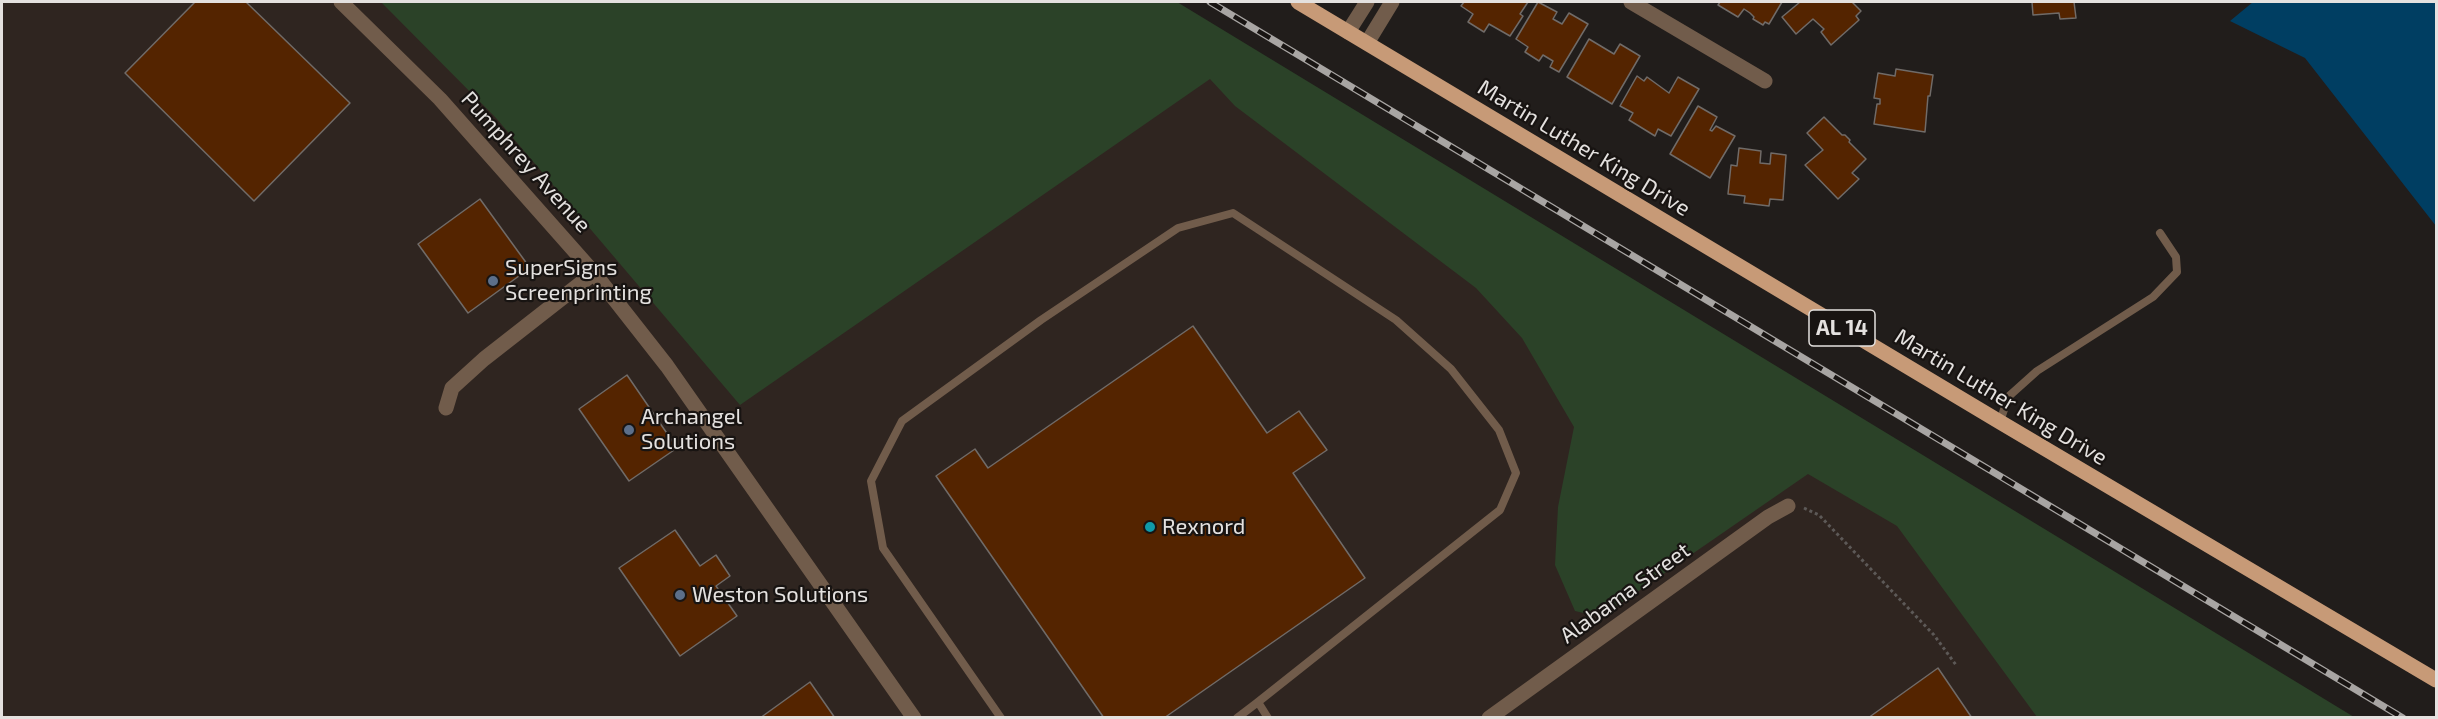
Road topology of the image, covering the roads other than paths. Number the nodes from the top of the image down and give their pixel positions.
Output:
1 (341, 2) edge
2 (1298, 2) edge
3 (1367, 2) edge
4 (1392, 2) edge
5 (1631, 2) edge
6 (1348, 32) junction
7 (1367, 44) junction
8 (1765, 81) dead end
9 (2160, 233) dead end
10 (594, 273) junction
11 (446, 408) dead end
12 (2000, 422) junction
13 (1788, 506) road end
14 (2436, 680) edge
15 (1258, 702) junction
16 (914, 717) edge
17 (1001, 717) edge
18 (1237, 717) edge
19 (1268, 717) edge
20 (1489, 717) edge

1 - 10 street, Pumphrey Avenue
2 - 6 main road, Martin Luther King Drive / AL 14
3 - 6 street
4 - 7 street
5 - 8 street
6 - 7 main road, Martin Luther King Drive / AL 14
7 - 12 main road, Martin Luther King Drive / AL 14
9 - 12 lane
10 - 11 street
10 - 16 street, Pumphrey Avenue
12 - 14 main road, Martin Luther King Drive / AL 14
13 - 20 street, Alabama Street
15 - 17 lane
15 - 18 lane
15 - 19 lane

